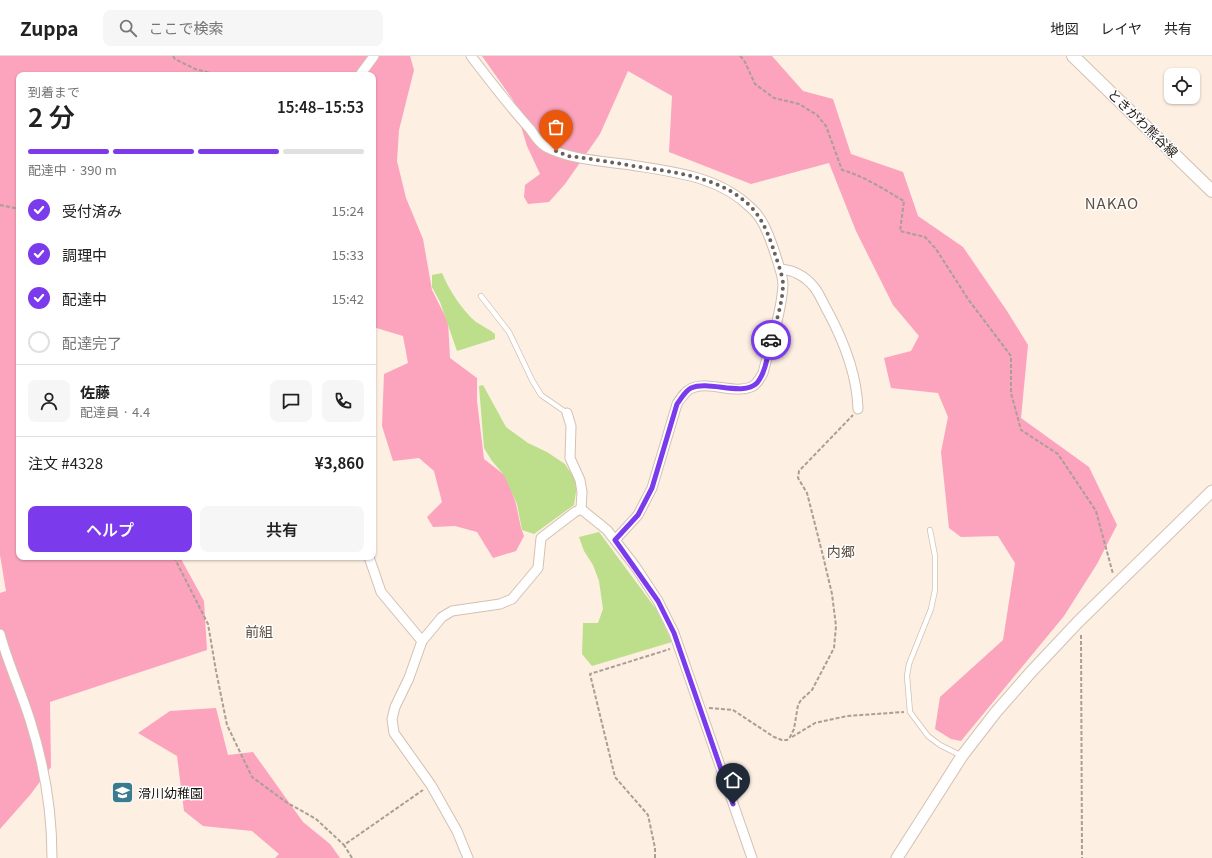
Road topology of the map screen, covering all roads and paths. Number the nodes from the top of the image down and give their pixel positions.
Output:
1 (174, 56) edge
2 (374, 56) edge
3 (471, 56) edge
4 (740, 56) edge
5 (1073, 56) edge
6 (207, 72) edge
7 (362, 72) edge
8 (1212, 191) edge
9 (0, 205) edge
10 (16, 208) edge
11 (780, 269) junction
12 (481, 296) dead end
13 (858, 409) joint
14 (567, 413) joint
15 (1212, 491) edge
16 (581, 509) junction
17 (930, 530) dead end
18 (615, 540) junction
19 (176, 560) edge
20 (369, 560) edge
21 (1116, 586) junction
22 (1078, 622) junction
23 (0, 634) edge
24 (422, 641) junction
25 (678, 646) junction
26 (700, 708) junction
27 (910, 712) junction
28 (790, 737) junction
29 (962, 756) junction
30 (431, 785) junction
31 (344, 845) junction
32 (52, 858) edge
33 (352, 858) edge
34 (468, 858) edge
35 (655, 858) edge
36 (752, 858) edge
37 (897, 858) edge
38 (1082, 858) edge

1 - 6 path
2 - 7 street
3 - 11 street
4 - 21 path
5 - 8 main road, ときがわ熊谷線
9 - 10 path
11 - 13 street
11 - 18 street
12 - 14 lane
13 - 28 path
14 - 16 street
15 - 21 street
16 - 18 street
16 - 24 street
17 - 27 lane
18 - 25 street
19 - 31 path
20 - 24 street
21 - 22 street
22 - 29 street
22 - 38 path
23 - 32 street
24 - 30 street
25 - 26 street
25 - 35 path
26 - 28 path
26 - 36 street
27 - 28 path
27 - 29 lane
29 - 37 street
30 - 31 path
30 - 34 street
31 - 33 path

